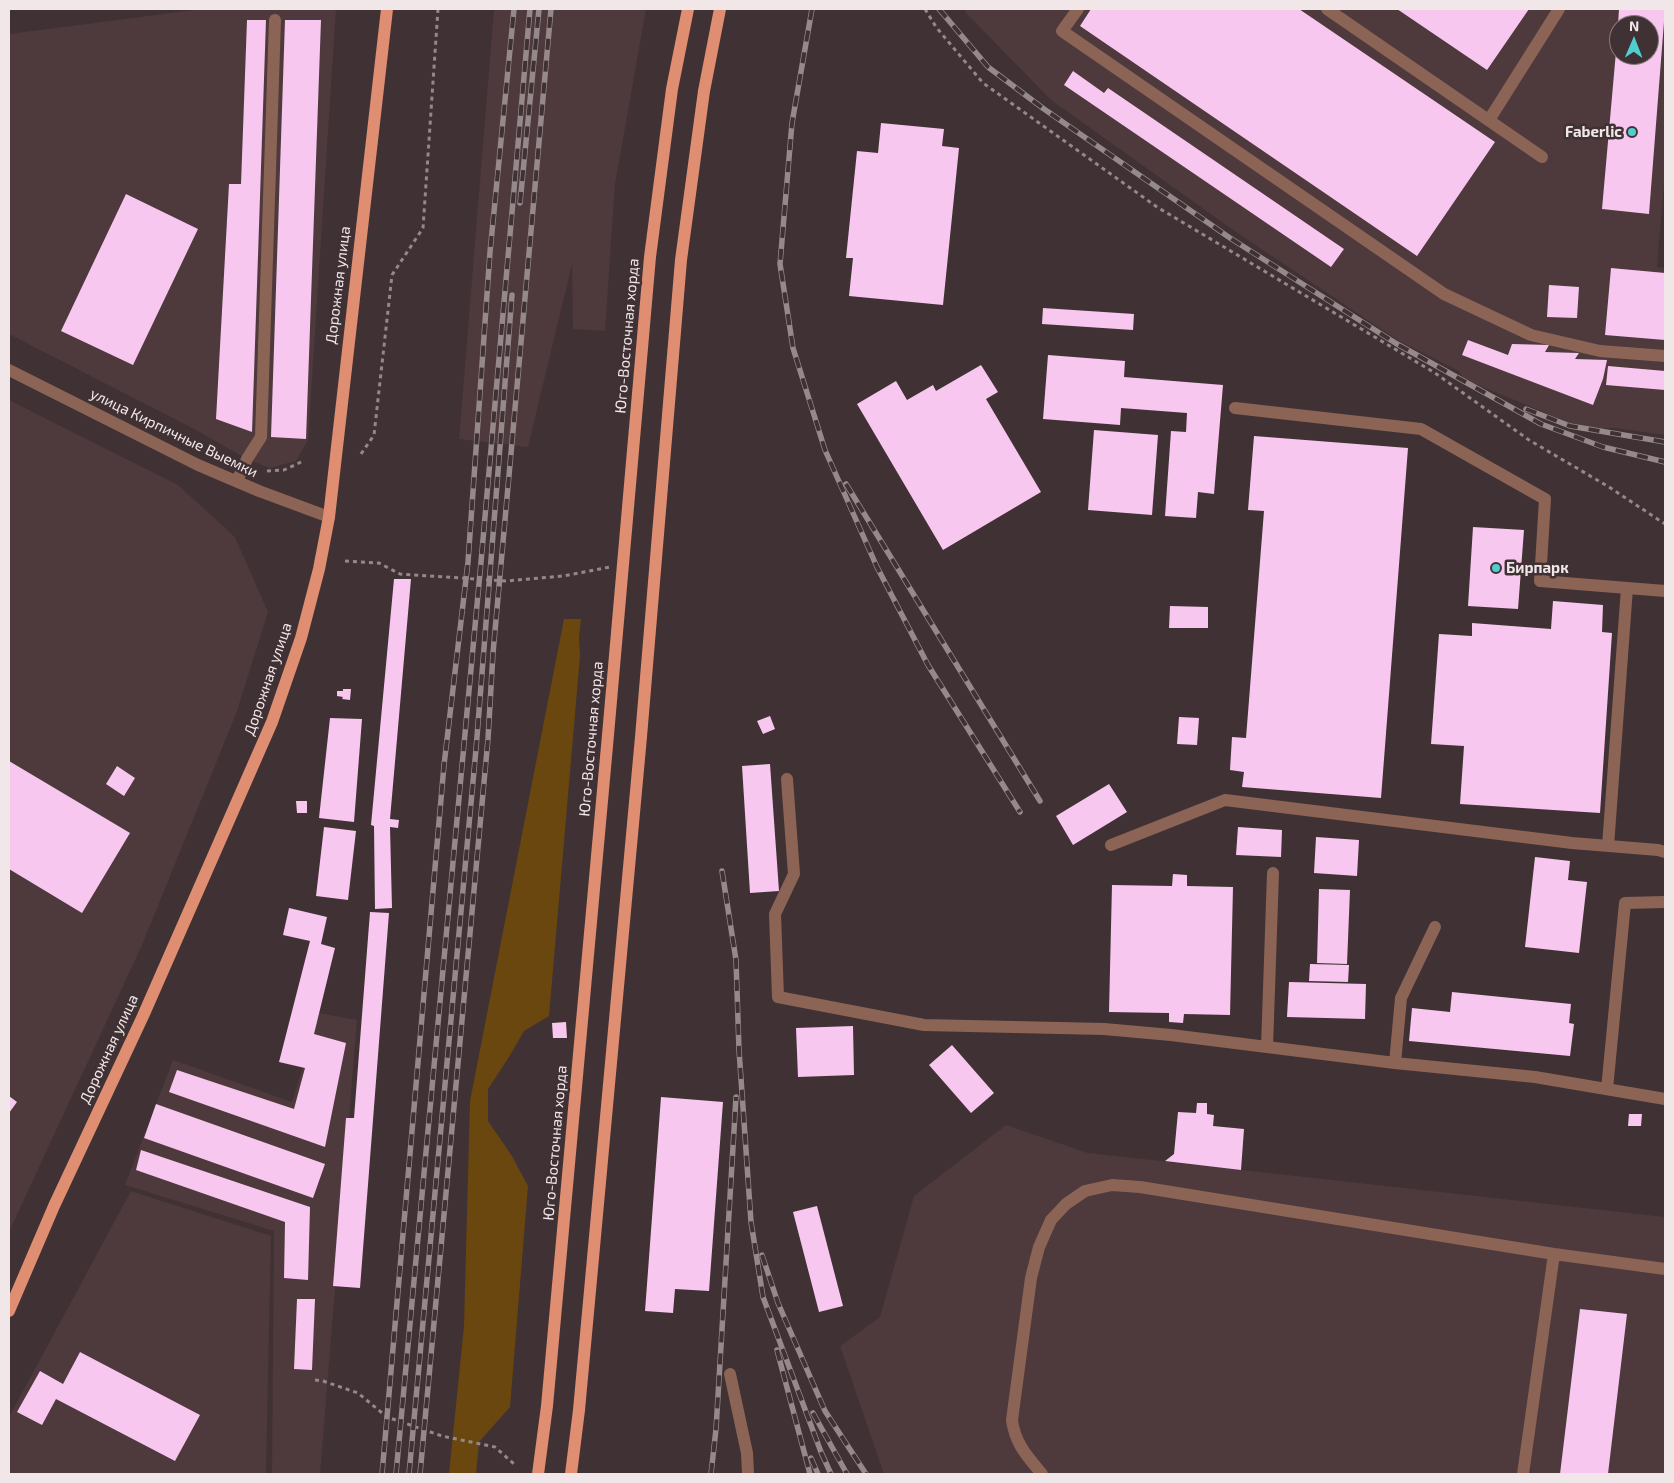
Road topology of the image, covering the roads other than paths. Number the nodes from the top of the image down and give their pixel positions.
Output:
1 (387, 9) edge
2 (688, 9) edge
3 (720, 9) edge
4 (1078, 9) edge
5 (1327, 9) edge
6 (1559, 9) edge
7 (275, 20) dead end
8 (1489, 120) junction
9 (1542, 156) dead end
10 (1665, 356) edge
11 (9, 370) edge
12 (1235, 408) dead end
13 (237, 481) junction
14 (329, 517) junction
15 (1626, 588) junction
16 (1665, 591) edge
17 (787, 779) dead end
18 (1111, 845) dead end
19 (1608, 846) junction
20 (1665, 852) edge
21 (1273, 873) dead end
22 (1665, 902) edge
23 (1435, 927) dead end
24 (1267, 1047) junction
25 (1395, 1062) junction
26 (1607, 1089) junction
27 (1665, 1099) edge
28 (1554, 1254) junction
29 (1665, 1269) edge
30 (9, 1311) edge
31 (730, 1374) dead end
32 (538, 1474) edge
33 (571, 1474) edge
34 (748, 1474) edge
35 (1042, 1474) edge
36 (1523, 1474) edge

1 - 14 main road, Дорожная улица
2 - 32 main road, Юго-Восточная хорда
3 - 33 main road
4 - 10 street
5 - 8 street
6 - 8 street
7 - 13 street
8 - 9 street
11 - 13 street, улица Кирпичные Выемки
12 - 15 street
13 - 14 street, улица Кирпичные Выемки
14 - 30 main road, Дорожная улица
15 - 16 street
15 - 19 street
17 - 24 street
18 - 19 street
19 - 20 street
21 - 24 street
22 - 26 street
23 - 25 street
24 - 25 street
25 - 26 street
26 - 27 street
28 - 29 street
28 - 35 street
28 - 36 street
31 - 34 street

